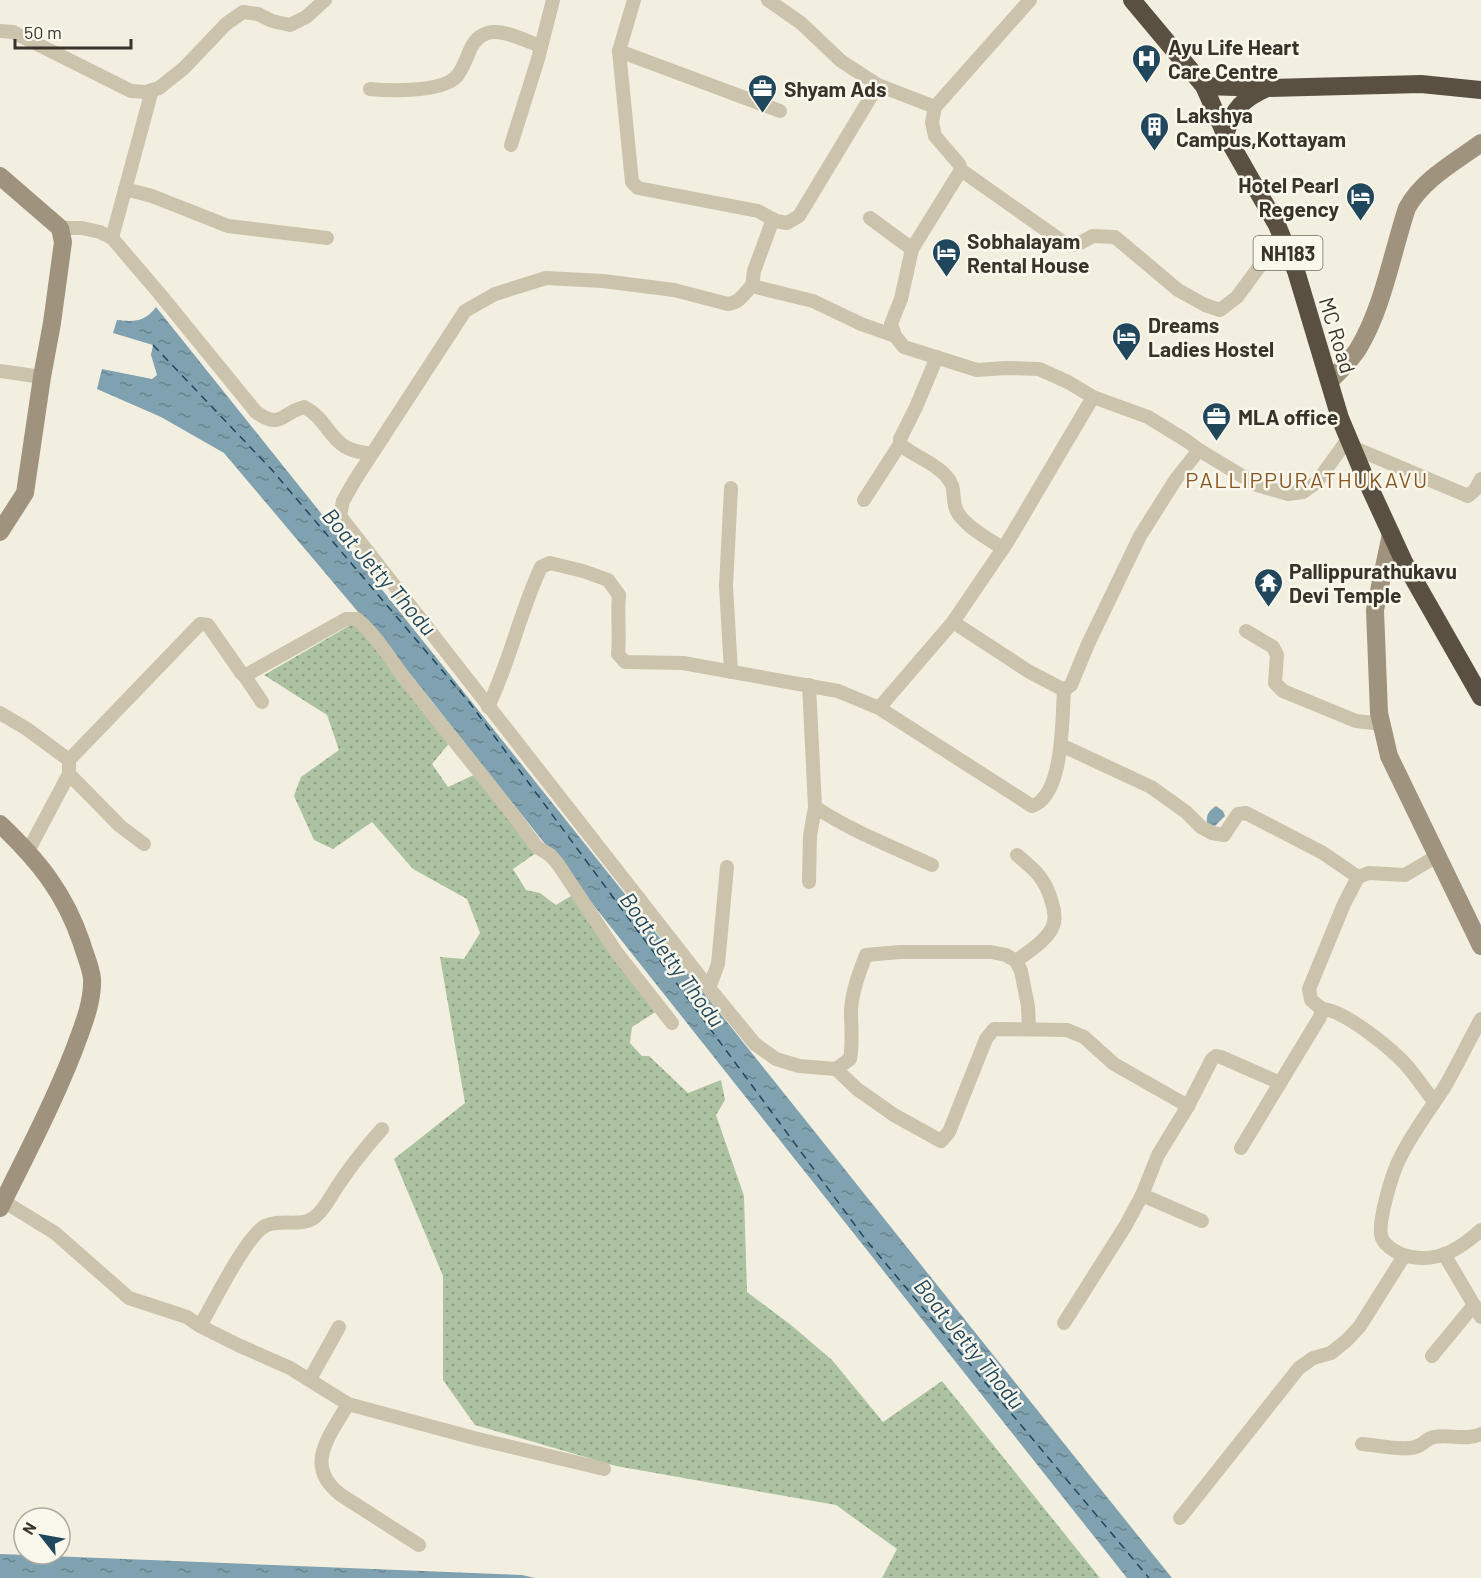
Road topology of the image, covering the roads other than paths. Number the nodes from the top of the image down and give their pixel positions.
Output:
1 (325, 0) edge
2 (553, 0) edge
3 (634, 0) edge
4 (768, 0) edge
5 (1030, 0) edge
6 (1132, 0) edge
7 (0, 31) edge
8 (541, 46) junction
9 (619, 51) junction
10 (878, 85) junction
11 (1204, 86) junction
12 (1267, 88) junction
13 (370, 89) dead end
14 (152, 90) junction
15 (1481, 90) edge
16 (936, 107) junction
17 (780, 111) dead end
18 (1225, 134) junction
19 (1481, 143) edge
20 (511, 145) dead end
21 (961, 170) junction
22 (0, 176) edge
23 (125, 189) junction
24 (870, 218) dead end
25 (773, 219) junction
26 (60, 228) junction
27 (1282, 236) junction
28 (112, 238) junction
29 (327, 238) dead end
30 (912, 249) junction
31 (752, 286) junction
32 (895, 336) junction
33 (937, 357) junction
34 (0, 371) edge
35 (42, 377) junction
36 (1330, 381) junction
37 (1094, 398) junction
38 (1350, 443) junction
39 (900, 444) junction
40 (1199, 450) junction
41 (370, 454) junction
42 (1481, 479) edge
43 (731, 488) dead end
44 (864, 500) dead end
45 (0, 532) edge
46 (1391, 534) junction
47 (1003, 549) junction
48 (953, 622) junction
49 (1246, 631) dead end
50 (730, 672) junction
51 (244, 675) junction
52 (808, 686) junction
53 (1064, 690) junction
54 (1481, 697) edge
55 (262, 702) dead end
56 (488, 706) junction
57 (879, 708) junction
58 (0, 713) edge
59 (1382, 724) junction
60 (1061, 745) junction
61 (69, 767) junction
62 (815, 807) junction
63 (0, 824) edge
64 (144, 844) dead end
65 (28, 851) junction
66 (1017, 855) dead end
67 (1437, 856) junction
68 (932, 865) dead end
69 (727, 867) dead end
70 (1358, 877) junction
71 (809, 882) dead end
72 (1481, 946) edge
73 (1016, 961) junction
74 (709, 988) junction
75 (1322, 1009) junction
76 (1481, 1019) edge
77 (672, 1023) dead end
78 (1029, 1029) junction
79 (836, 1069) junction
80 (1280, 1083) junction
81 (1434, 1101) junction
82 (1188, 1106) junction
83 (382, 1129) dead end
84 (1241, 1148) dead end
85 (1142, 1195) junction
86 (2, 1204) edge
87 (1202, 1221) dead end
88 (1481, 1230) edge
89 (1444, 1254) junction
90 (1404, 1256) junction
91 (1477, 1311) edge
92 (1064, 1323) dead end
93 (200, 1326) junction
94 (339, 1327) dead end
95 (1432, 1356) dead end
96 (310, 1379) junction
97 (348, 1404) junction
98 (1481, 1434) edge
99 (1362, 1444) dead end
100 (604, 1468) dead end
101 (1180, 1518) dead end
102 (419, 1545) dead end

1 - 14 street
2 - 8 street
3 - 9 street
4 - 10 street
5 - 16 street
6 - 11 highway, MC Road / NH183
7 - 14 street
8 - 13 street
8 - 20 street
9 - 17 street
9 - 25 street
10 - 16 street
10 - 25 street
11 - 12 highway
11 - 18 highway, MC Road / NH183
12 - 15 highway
12 - 18 highway
14 - 23 street
16 - 21 street
18 - 27 highway, MC Road / NH183
19 - 36 main road
21 - 27 street
21 - 30 street
22 - 26 main road
23 - 28 street
23 - 29 street
24 - 30 street
25 - 31 street
26 - 28 street
26 - 35 main road
27 - 36 highway, MC Road / NH183
28 - 41 street
30 - 32 street
31 - 32 street
31 - 41 street
32 - 33 street
33 - 37 street
33 - 39 street
34 - 35 street
35 - 45 main road
36 - 38 highway, MC Road / NH183
37 - 40 street
37 - 47 street
38 - 40 street
38 - 42 street
38 - 46 highway, MC Road / NH183
39 - 44 street
39 - 47 street
40 - 53 street
41 - 56 street
43 - 50 street
46 - 54 highway, MC Road / NH183
46 - 59 main road
47 - 48 street
48 - 53 street
48 - 57 street
49 - 59 street
50 - 52 street
50 - 56 street
51 - 55 street
51 - 61 street
51 - 77 street
52 - 57 street
52 - 62 street
53 - 60 street
56 - 74 street
57 - 60 street
58 - 61 street
59 - 67 main road
60 - 70 street
61 - 64 street
61 - 65 street
62 - 68 street
62 - 71 street
63 - 65 main road
65 - 86 main road
66 - 73 street
67 - 70 street
67 - 72 main road
69 - 74 street
70 - 75 street
73 - 78 street
73 - 79 street
74 - 79 street
75 - 80 street
75 - 81 street
76 - 81 street
78 - 79 street
78 - 82 street
80 - 82 street
80 - 84 street
81 - 90 street
82 - 85 street
83 - 93 street
85 - 87 street
85 - 92 street
86 - 93 street
88 - 89 street
89 - 90 street
89 - 91 street
90 - 101 street
91 - 95 street
93 - 96 street
94 - 96 street
96 - 97 street
97 - 100 street
97 - 102 street
98 - 99 street

